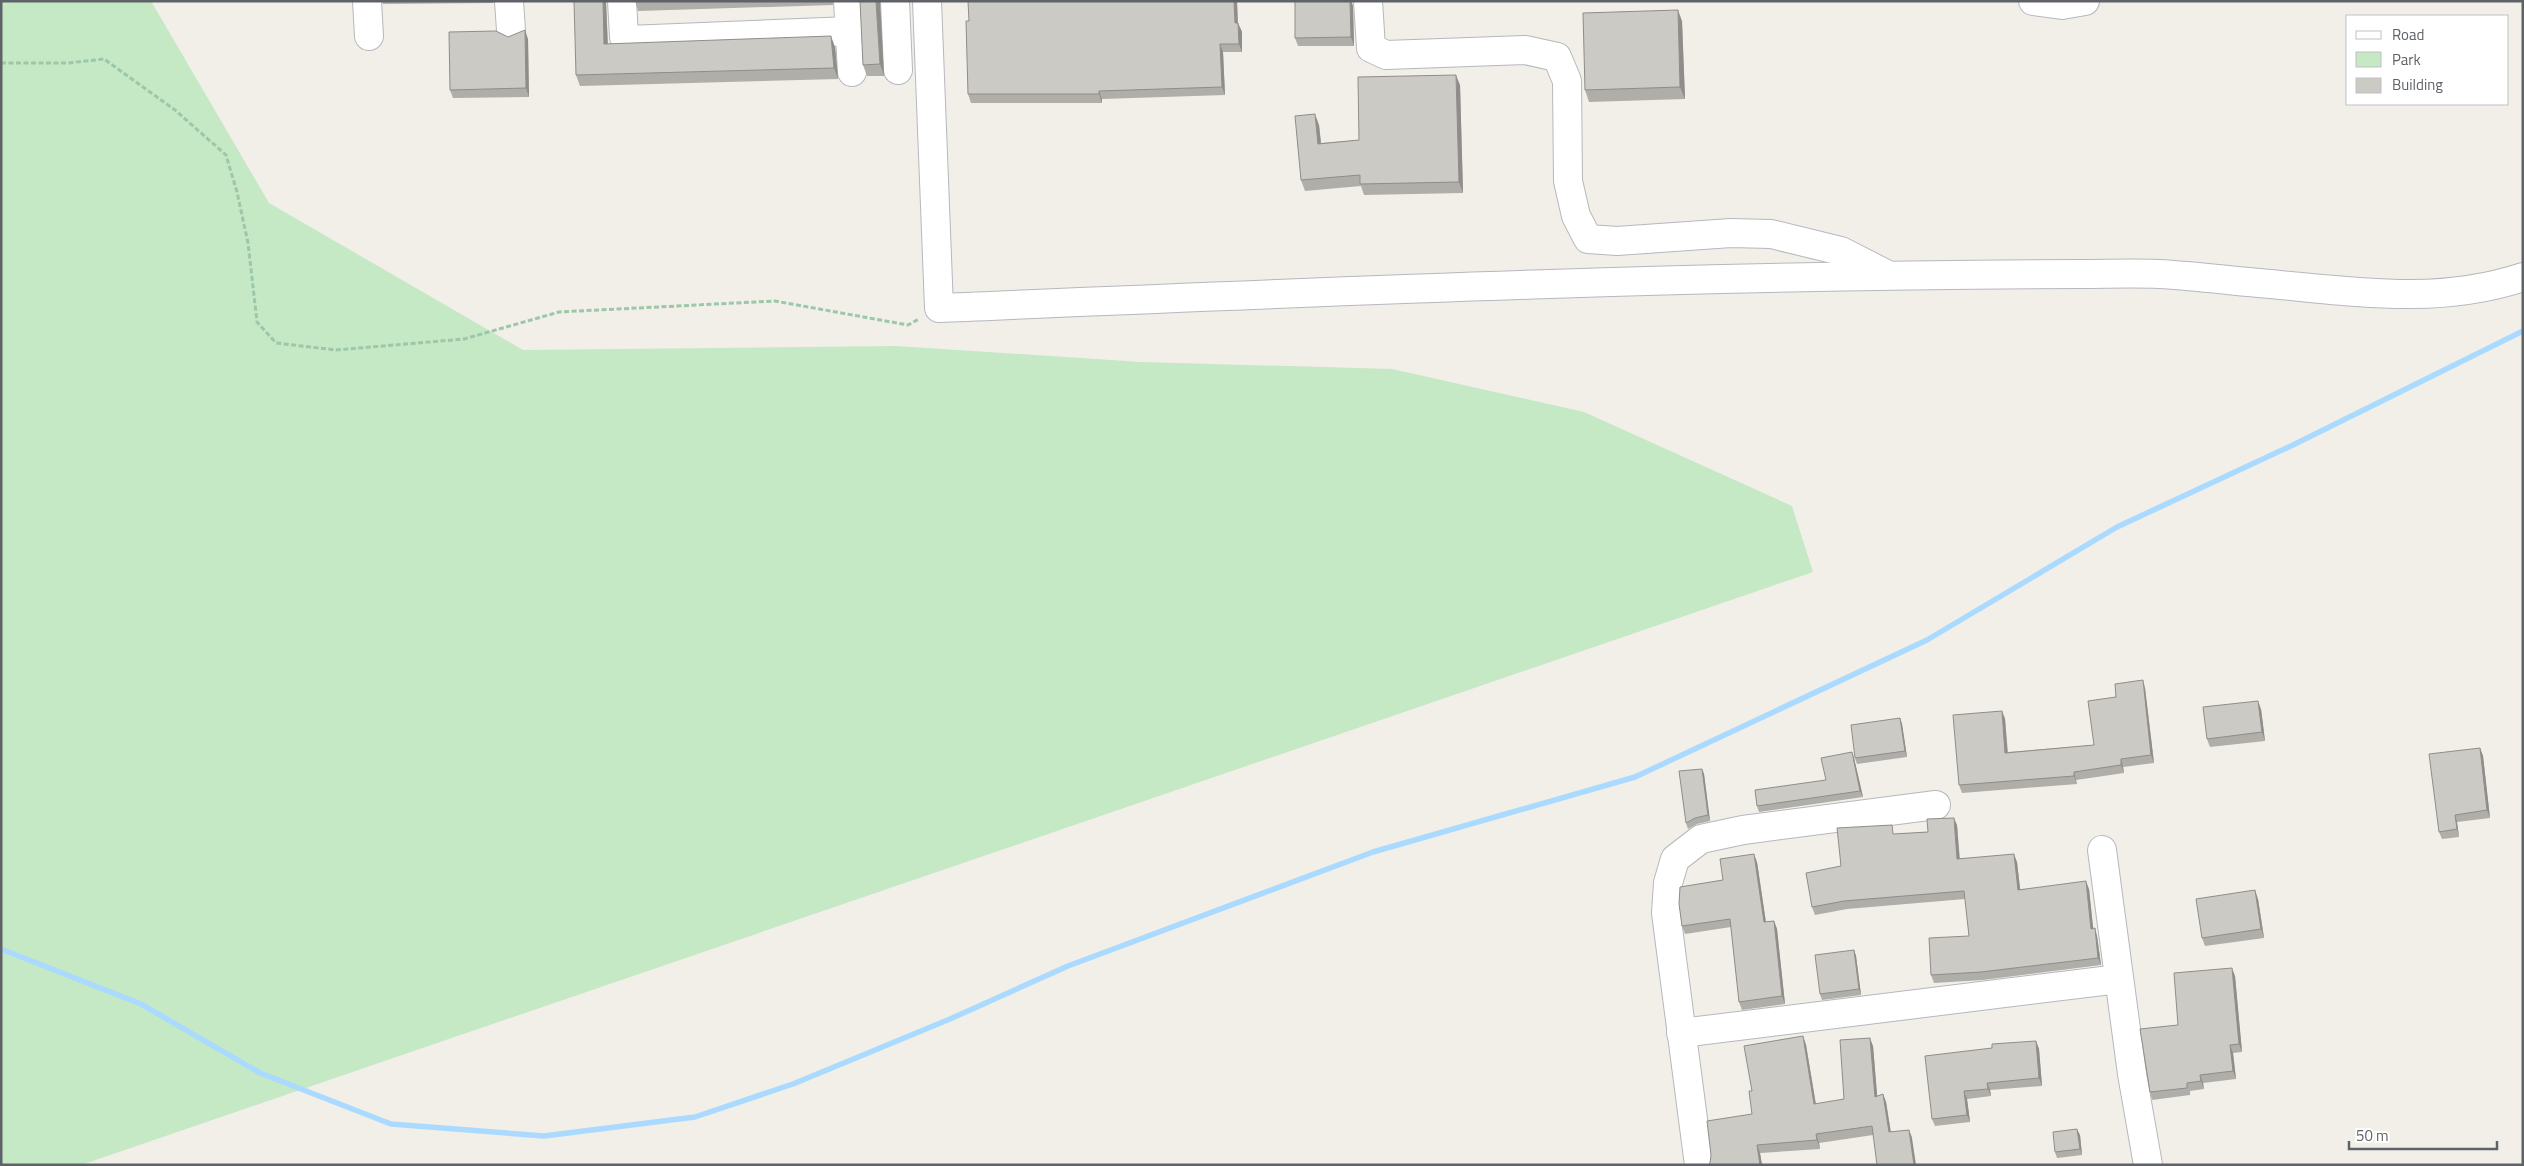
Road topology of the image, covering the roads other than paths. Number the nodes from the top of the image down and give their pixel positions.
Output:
1 (367, 1) edge
2 (509, 1) edge
3 (622, 1) edge
4 (848, 1) edge
5 (895, 1) edge
6 (927, 1) edge
7 (1368, 1) edge
8 (2033, 1) edge
9 (2085, 1) edge
10 (511, 30) dead end
11 (850, 31) junction
12 (369, 36) dead end
13 (898, 70) dead end
14 (852, 72) dead end
15 (1890, 276) junction
16 (2523, 277) edge
17 (1936, 805) dead end
18 (2102, 850) dead end
19 (2119, 979) junction
20 (1680, 1033) junction
21 (1699, 1165) edge
22 (2148, 1165) edge

1 - 12 street
2 - 10 street
3 - 11 street
4 - 11 street
5 - 13 street
6 - 15 street
7 - 15 street
8 - 9 street
11 - 14 street
15 - 16 street
17 - 20 street
18 - 19 street
19 - 20 street
19 - 22 street
20 - 21 street

